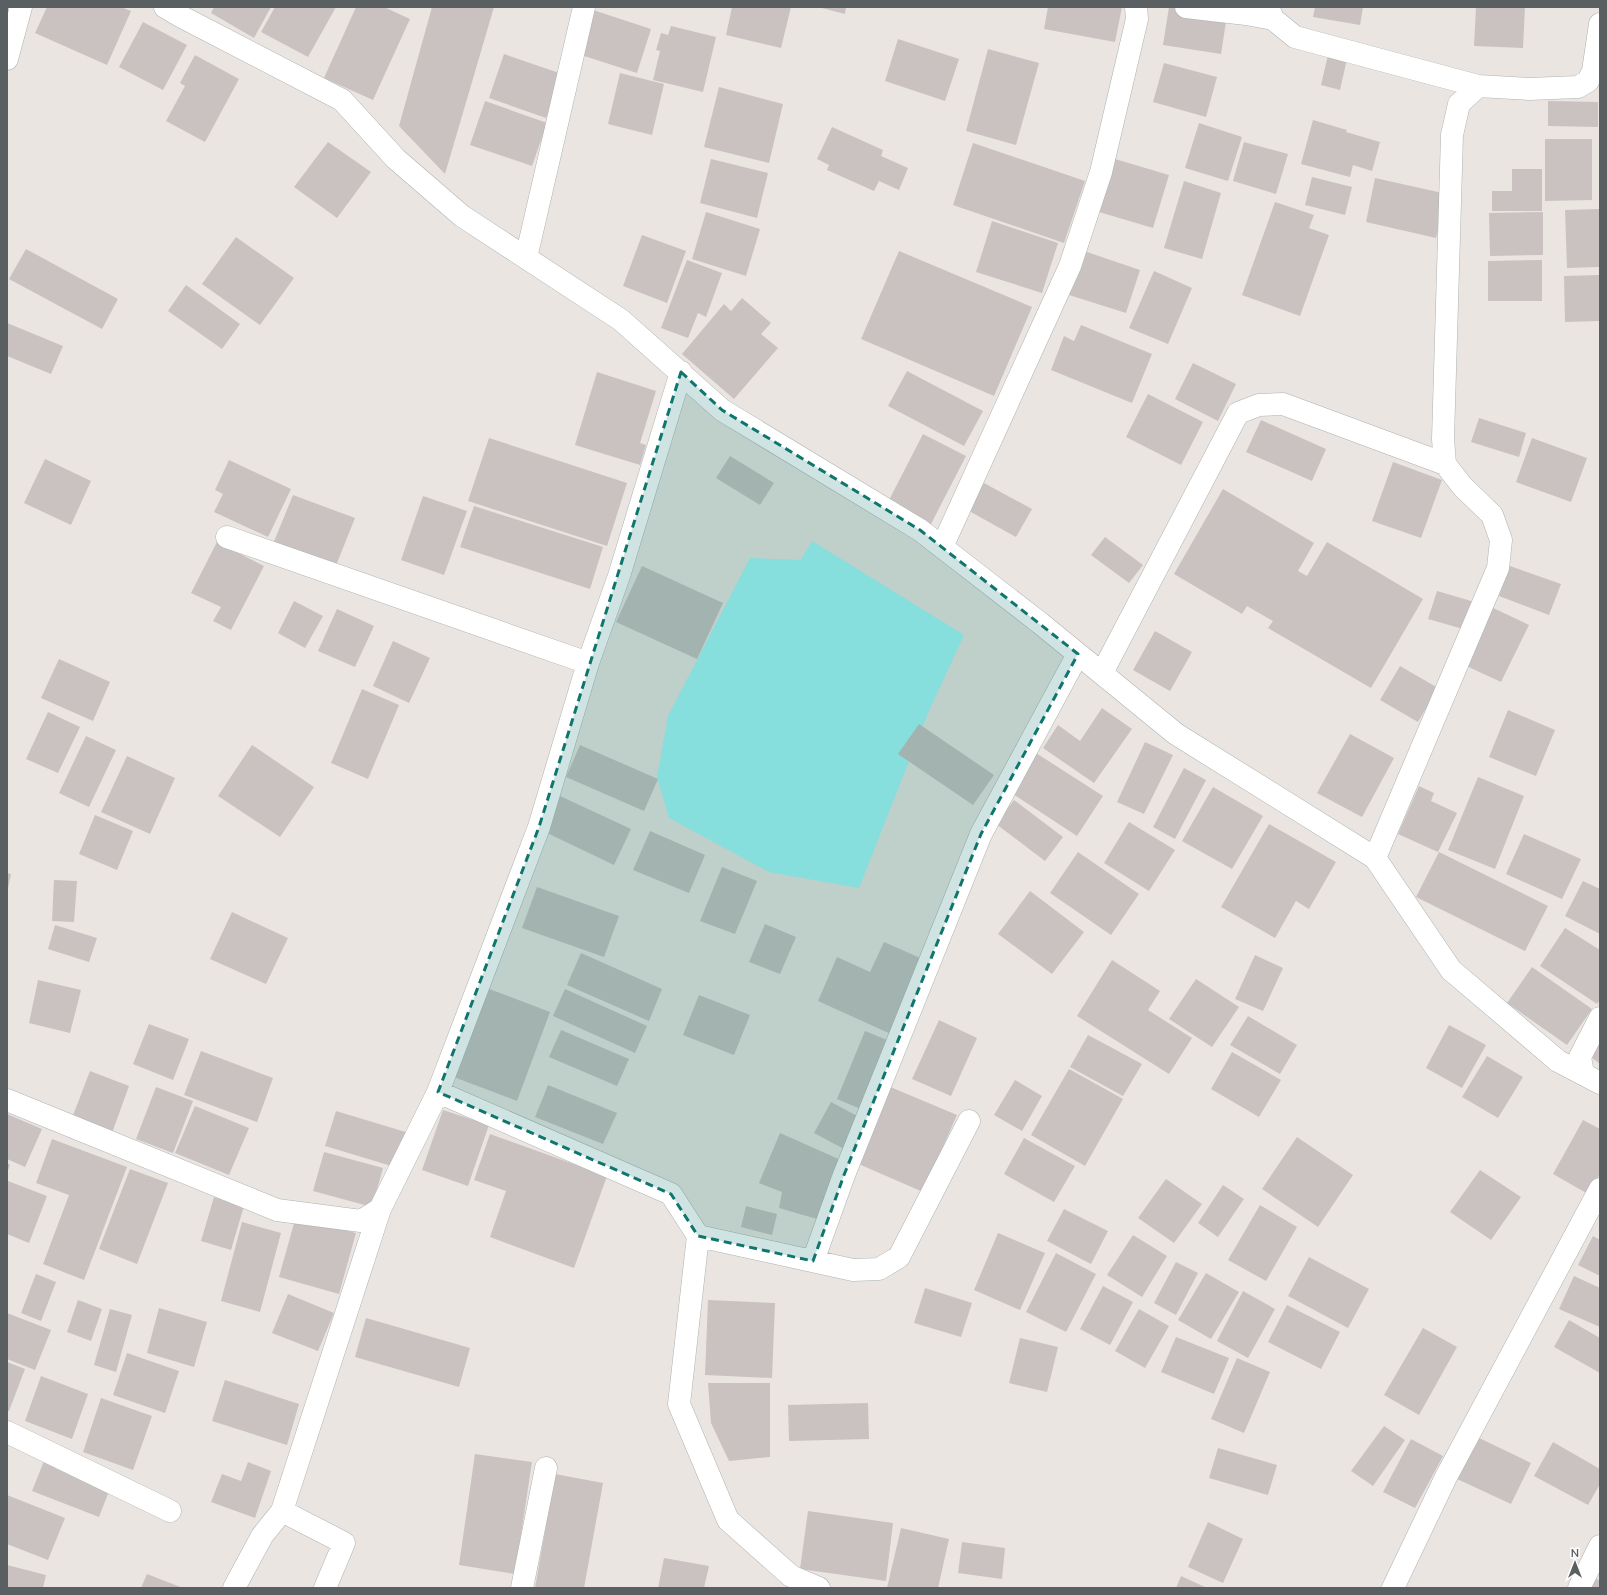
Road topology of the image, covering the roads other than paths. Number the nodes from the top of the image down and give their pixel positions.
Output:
1 (21, 7) edge
2 (165, 7) edge
3 (584, 7) edge
4 (1136, 7) edge
5 (1186, 7) edge
6 (1271, 13) edge
7 (1600, 24) edge
8 (7, 59) edge
9 (1478, 86) junction
10 (526, 258) junction
11 (680, 372) junction
12 (1445, 464) junction
13 (227, 537) dead end
14 (942, 547) junction
15 (1078, 654) junction
16 (588, 663) junction
17 (1102, 673) junction
18 (1376, 858) junction
19 (1600, 1018) edge
20 (1591, 1079) edge
21 (438, 1092) junction
22 (7, 1100) edge
23 (969, 1121) dead end
24 (1600, 1189) edge
25 (380, 1209) junction
26 (698, 1236) junction
27 (813, 1261) junction
28 (7, 1432) edge
29 (546, 1468) dead end
30 (170, 1511) dead end
31 (282, 1511) junction
32 (1600, 1546) edge
33 (234, 1588) edge
34 (325, 1588) edge
35 (522, 1588) edge
36 (819, 1588) edge
37 (1393, 1588) edge
38 (1579, 1588) edge

1 - 8 street
2 - 10 street
3 - 10 street
4 - 14 street
5 - 6 street
6 - 9 street
7 - 9 street
9 - 12 street
10 - 11 street
11 - 14 street
11 - 16 street
12 - 17 street
12 - 18 street
13 - 16 street
14 - 15 street
15 - 17 street
15 - 27 street
16 - 21 street
17 - 18 street
18 - 20 street
19 - 20 street
21 - 25 street
21 - 26 street
22 - 25 street
23 - 27 street
24 - 37 street
25 - 31 street
26 - 27 street
26 - 36 street
28 - 30 street
29 - 35 street
31 - 33 street
31 - 34 street
32 - 38 street

